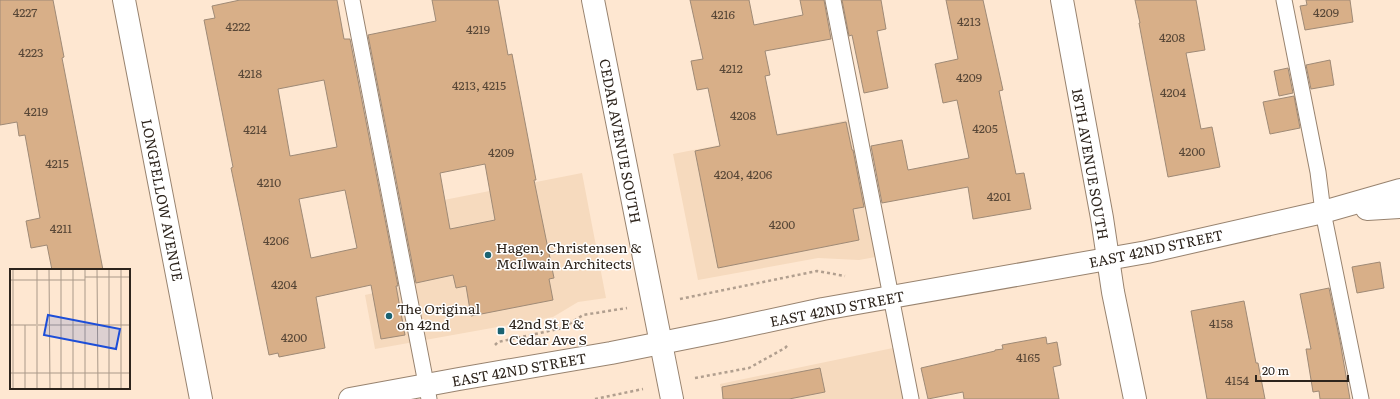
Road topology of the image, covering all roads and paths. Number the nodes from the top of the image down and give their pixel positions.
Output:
1 (124, 0) edge
2 (352, 0) edge
3 (593, 0) edge
4 (833, 0) edge
5 (1062, 0) edge
6 (1284, 0) edge
7 (1400, 190) edge
8 (1400, 207) edge
9 (1323, 212) junction
10 (1107, 258) junction
11 (851, 279) dead end
12 (690, 297) dead end
13 (892, 297) junction
14 (660, 343) junction
15 (790, 343) dead end
16 (706, 376) dead end
17 (637, 390) dead end
18 (428, 392) edge
19 (201, 399) edge
20 (350, 399) edge
21 (595, 399) edge
22 (672, 399) edge
23 (912, 399) edge
24 (1135, 399) edge
25 (1361, 399) edge

1 - 19 street, LONGFELLOW AVENUE
2 - 18 lane
3 - 14 street, CEDAR AVENUE SOUTH
4 - 13 lane
5 - 10 street, 18TH AVENUE SOUTH
6 - 9 lane
7 - 9 street, EAST 42ND STREET
8 - 9 street, EAST 42ND STREET
9 - 10 street, EAST 42ND STREET
9 - 25 lane
10 - 13 street, EAST 42ND STREET
10 - 24 street, 18TH AVENUE SOUTH
11 - 12 path
13 - 14 street, EAST 42ND STREET
13 - 23 lane
14 - 18 street, EAST 42ND STREET
14 - 22 street, CEDAR AVENUE SOUTH
15 - 16 path
17 - 21 path
18 - 20 street, EAST 42ND STREET

